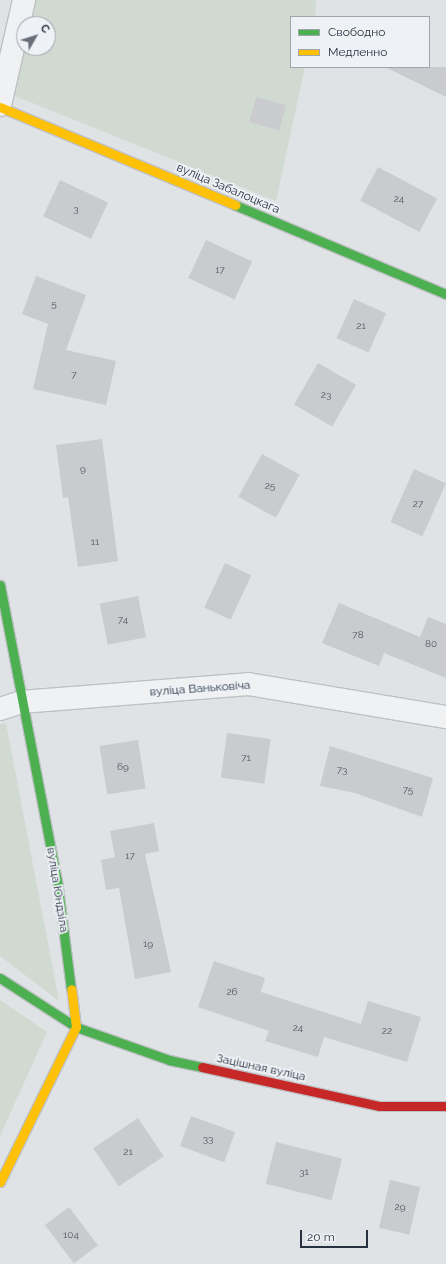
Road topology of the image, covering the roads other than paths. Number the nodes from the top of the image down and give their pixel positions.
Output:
1 (24, 0) edge
2 (0, 106) edge
3 (446, 294) edge
4 (0, 585) edge
5 (21, 702) junction
6 (0, 709) edge
7 (446, 717) edge
8 (0, 978) edge
9 (76, 1027) junction
10 (446, 1106) edge
11 (0, 1182) edge

1 - 2 street
2 - 3 street, вуліца Забалоцкага
4 - 5 street, вуліца Юндзіла
5 - 6 street, вуліца Ваньковіча
5 - 7 street, вуліца Ваньковіча
5 - 9 street, вуліца Юндзіла
8 - 9 street, Зацішная вуліца
9 - 10 street, Зацішная вуліца
9 - 11 street

